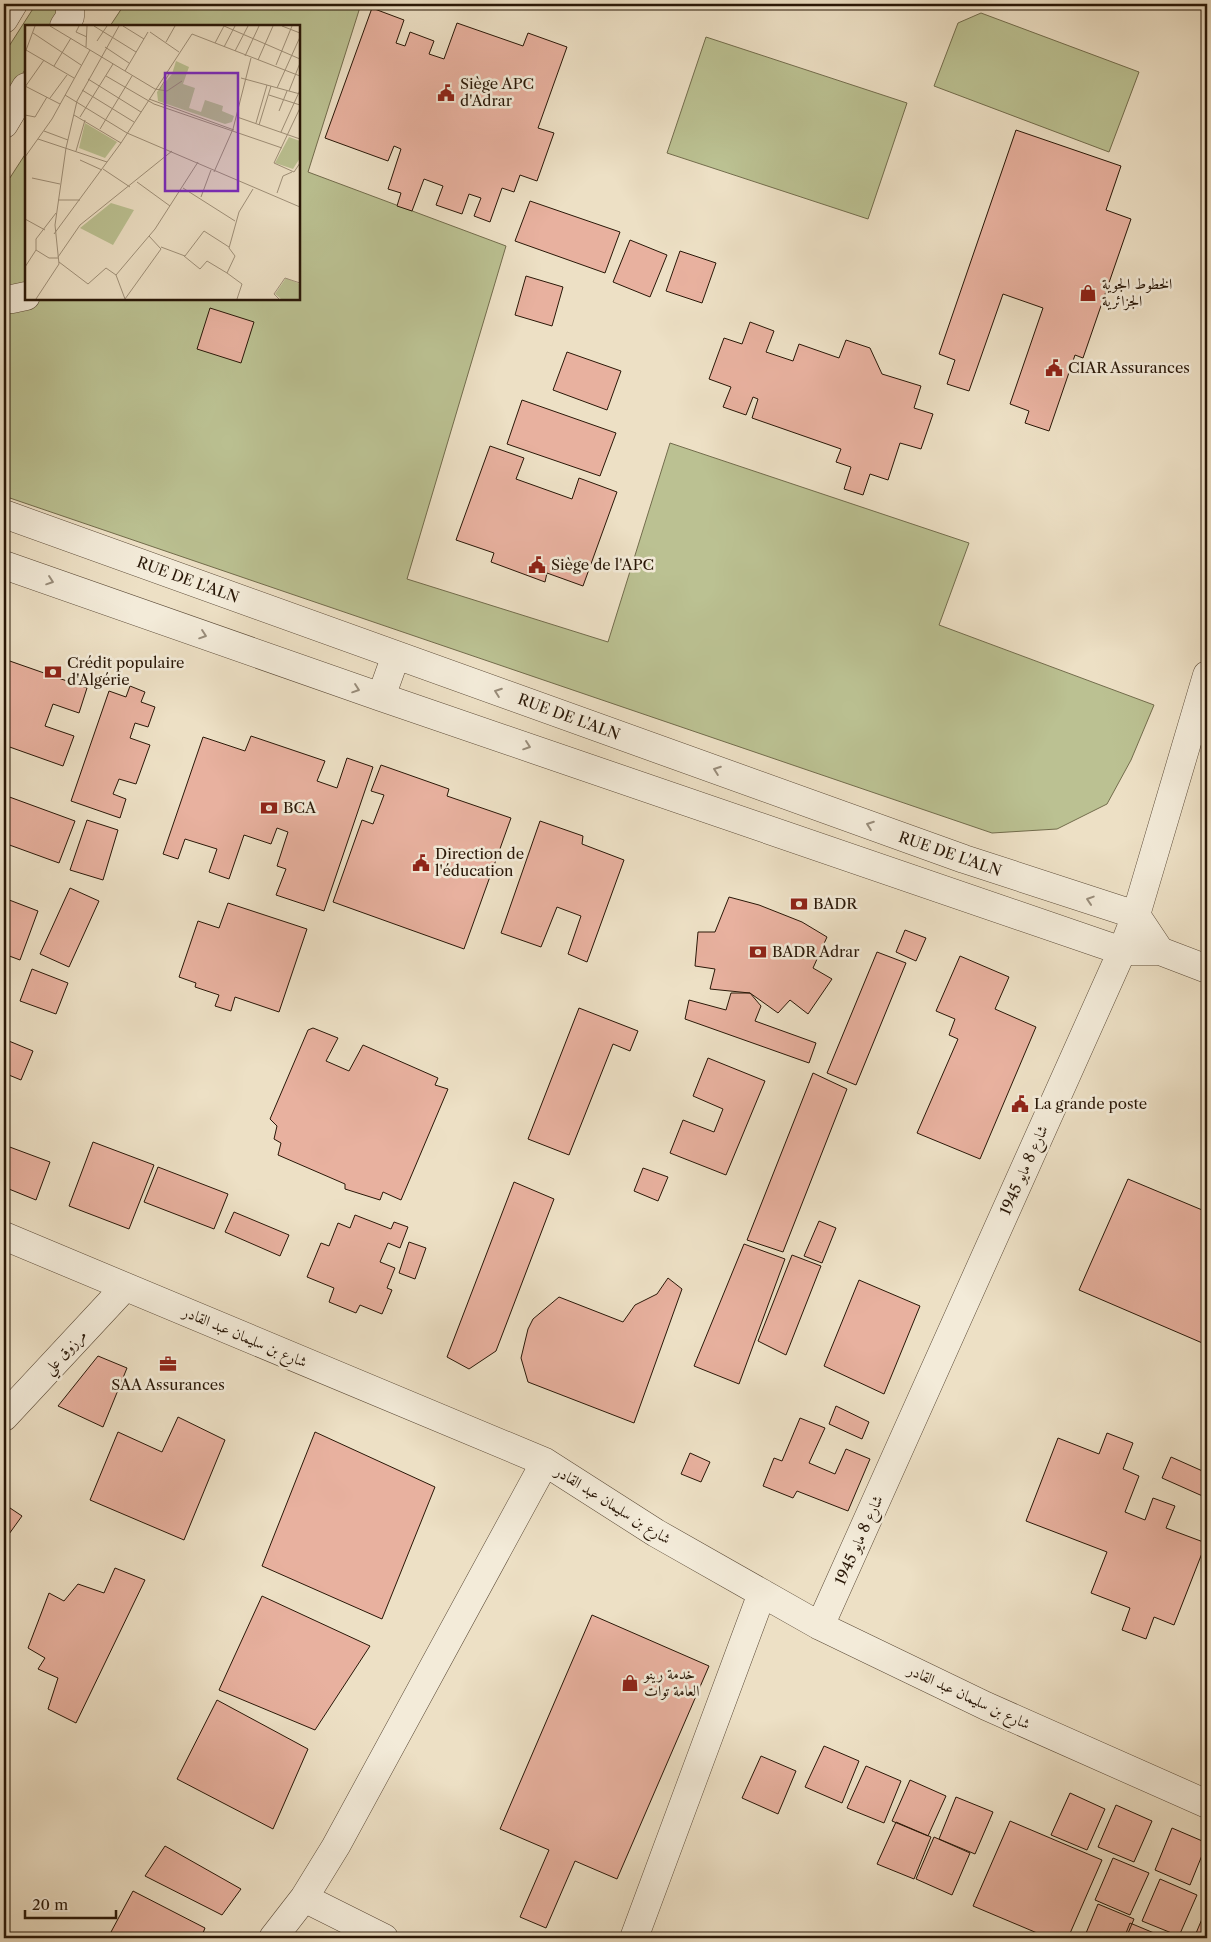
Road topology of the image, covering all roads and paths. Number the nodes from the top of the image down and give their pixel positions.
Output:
1 (14, 4) edge
2 (70, 4) edge
3 (4, 19) edge
4 (65, 25) edge
5 (25, 89) edge
6 (4, 124) edge
7 (25, 296) edge
8 (4, 298) edge
9 (4, 514) edge
10 (4, 565) edge
11 (396, 655) junction
12 (1207, 674) edge
13 (381, 697) junction
14 (1202, 718) edge
15 (1136, 915) junction
16 (1160, 950) junction
17 (1122, 951) junction
18 (1207, 968) edge
19 (4, 1236) edge
20 (125, 1287) junction
21 (4, 1417) edge
22 (545, 1462) junction
23 (762, 1593) junction
24 (820, 1626) junction
25 (1207, 1804) edge
26 (304, 1898) junction
27 (274, 1938) edge
28 (384, 1938) edge
29 (634, 1938) edge

1 - 3 street
2 - 4 street
5 - 6 street
7 - 8 street
9 - 11 street, RUE DE L'ALN
10 -> 13 street
11 - 13 street
15 -> 11 street, RUE DE L'ALN
12 - 14 street, شارع 8 مايو 1945
13 -> 17 street
14 - 15 street, شارع 8 مايو 1945
15 - 16 street
15 - 17 street, شارع 8 مايو 1945
16 - 17 street
16 - 18 street
17 - 24 street, شارع 8 مايو 1945
19 - 20 street, شارع بن سليمان عبد القادر
20 - 21 street, مرزوق علي
20 - 22 street, شارع بن سليمان عبد القادر
22 - 23 street, شارع بن سليمان عبد القادر
22 - 26 street
23 - 24 street, شارع بن سليمان عبد القادر
23 - 29 street
24 - 25 street, شارع بن سليمان عبد القادر
26 - 27 street
26 - 28 street

